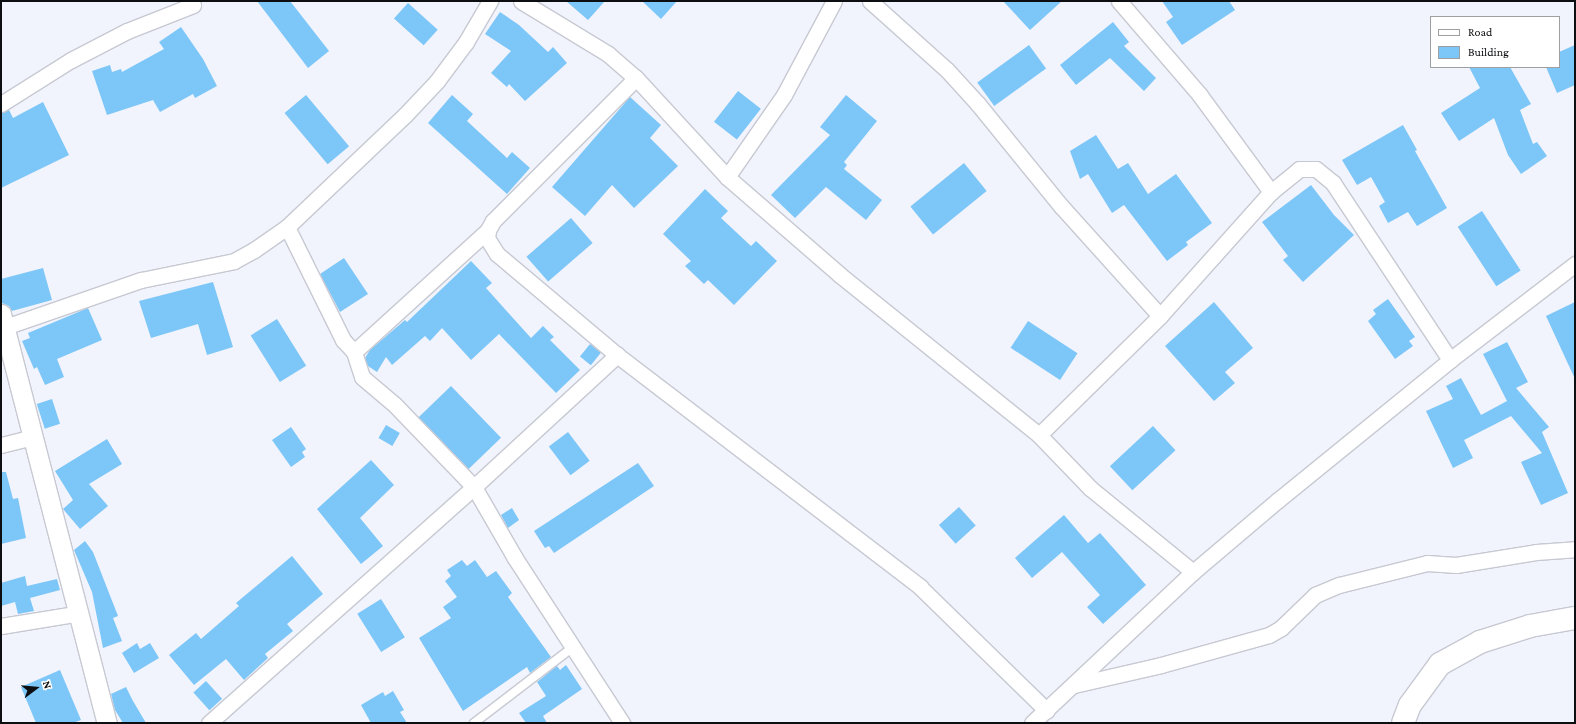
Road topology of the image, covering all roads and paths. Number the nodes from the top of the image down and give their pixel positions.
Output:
1 (490, 1) edge
2 (521, 1) edge
3 (834, 1) edge
4 (870, 1) edge
5 (1119, 1) edge
6 (193, 5) dead end
7 (636, 78) junction
8 (1, 104) edge
9 (727, 177) junction
10 (1271, 192) junction
11 (287, 227) junction
12 (488, 230) junction
13 (1575, 264) edge
14 (1160, 316) junction
15 (3, 320) edge
16 (354, 352) junction
17 (617, 355) junction
18 (1450, 360) junction
19 (1039, 435) junction
20 (34, 437) junction
21 (1, 445) edge
22 (474, 487) junction
23 (1575, 549) edge
24 (1193, 572) junction
25 (80, 613) junction
26 (1575, 618) edge
27 (1, 626) edge
28 (573, 647) junction
29 (1073, 686) junction
30 (1047, 711) junction
31 (107, 723) edge
32 (209, 723) edge
33 (474, 723) edge
34 (622, 723) edge
35 (1032, 723) edge
36 (1403, 723) edge

1 - 11 street
2 - 7 street
3 - 9 street
4 - 14 street
5 - 10 street
6 - 8 street
7 - 9 street
7 - 12 street
9 - 19 street
10 - 14 street
10 - 18 street
11 - 15 street
11 - 16 street
12 - 16 street
12 - 17 street
13 - 18 street
14 - 19 street
15 - 20 street
16 - 22 street
17 - 22 street
17 - 30 street
18 - 24 street
19 - 24 street
20 - 21 street
20 - 25 street
22 - 28 street
22 - 32 street
23 - 29 street
24 - 29 street
25 - 27 street
25 - 31 street
26 - 36 highway
28 - 33 lane
28 - 34 street
29 - 30 street
30 - 35 street

